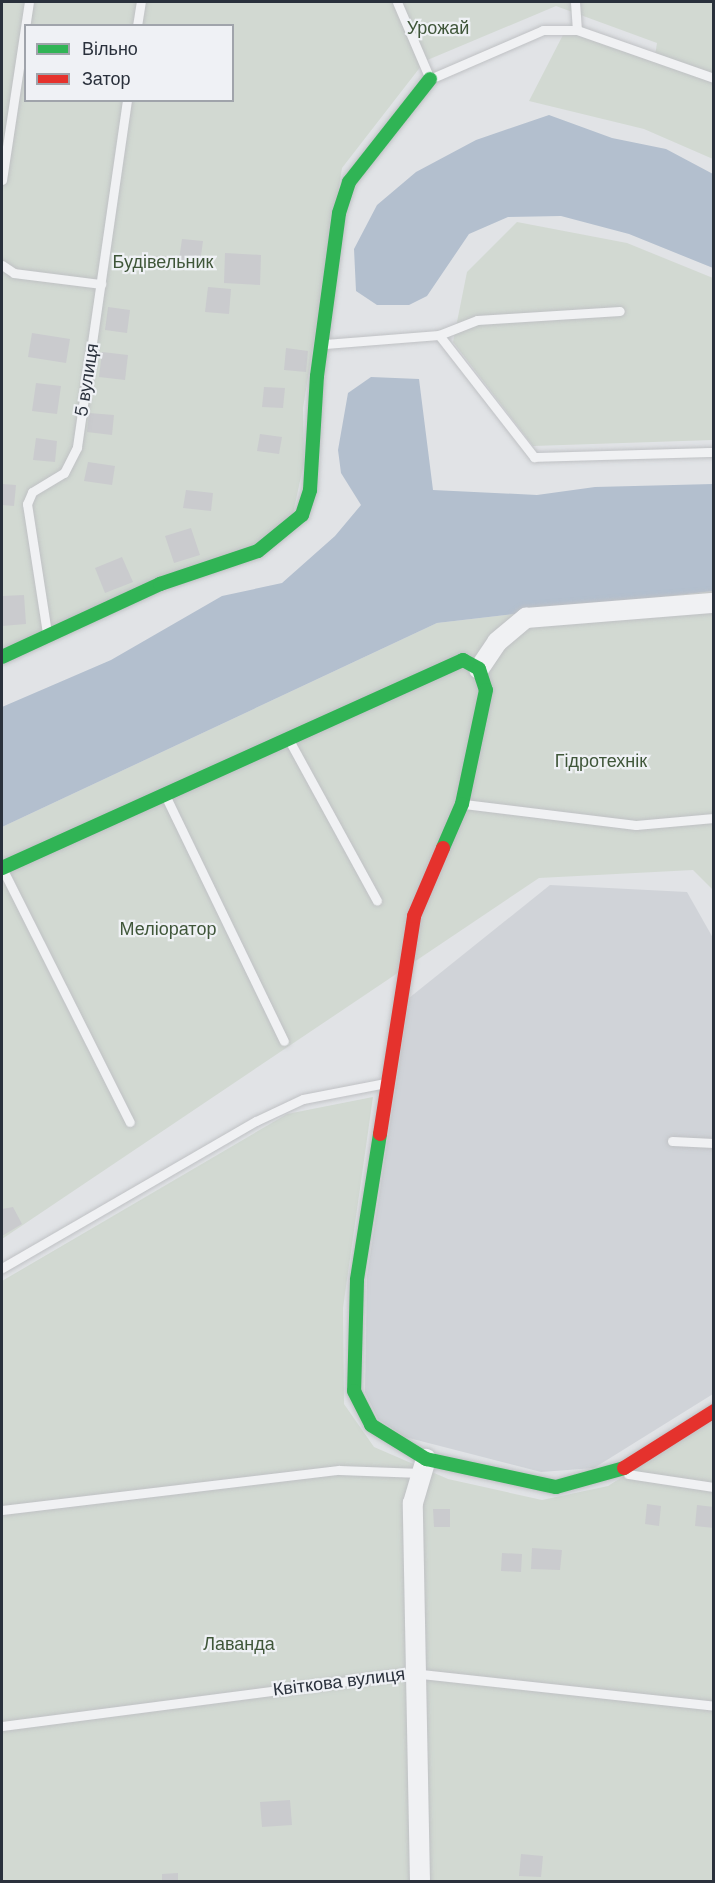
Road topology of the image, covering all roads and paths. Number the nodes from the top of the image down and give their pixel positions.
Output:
1 (29, 2) edge
2 (141, 2) edge
3 (397, 2) edge
4 (575, 2) edge
5 (26, 24) edge
6 (137, 24) edge
7 (577, 30) junction
8 (24, 35) edge
9 (714, 78) edge
10 (430, 79) junction
11 (127, 102) edge
12 (2, 180) edge
13 (2, 265) edge
14 (101, 284) junction
15 (620, 311) dead end
16 (439, 335) junction
17 (325, 344) junction
18 (714, 452) edge
19 (714, 603) edge
20 (48, 636) junction
21 (2, 657) edge
22 (479, 669) junction
23 (289, 740) junction
24 (164, 791) junction
25 (462, 804) junction
26 (714, 818) edge
27 (2, 868) edge
28 (377, 901) dead end
29 (285, 1041) dead end
30 (385, 1083) junction
31 (130, 1122) dead end
32 (672, 1141) dead end
33 (714, 1143) edge
34 (2, 1268) edge
35 (714, 1411) edge
36 (424, 1466) junction
37 (617, 1472) junction
38 (714, 1487) edge
39 (2, 1510) edge
40 (412, 1673) junction
41 (714, 1706) edge
42 (2, 1726) edge
43 (420, 1881) edge

1 - 5 lane
2 - 6 lane
3 - 10 lane
4 - 7 lane
7 - 9 lane
7 - 10 lane
8 - 12 lane
10 - 17 street
11 - 14 lane, 5 вулиця
13 - 14 lane
14 - 20 lane, 5 вулиця
15 - 16 lane
16 - 17 lane
16 - 18 lane
17 - 20 street
19 - 22 street
20 - 21 street
22 - 23 street
22 - 25 street
23 - 24 street
23 - 28 lane
24 - 27 street
24 - 29 lane
25 - 26 lane
25 - 30 street
27 - 31 lane
30 - 34 lane
30 - 36 street
32 - 33 lane
35 - 37 street
36 - 37 street
36 - 39 lane
36 - 40 street
37 - 38 lane
40 - 41 lane, Квіткова вулиця
40 - 42 lane, Квіткова вулиця
40 - 43 street

